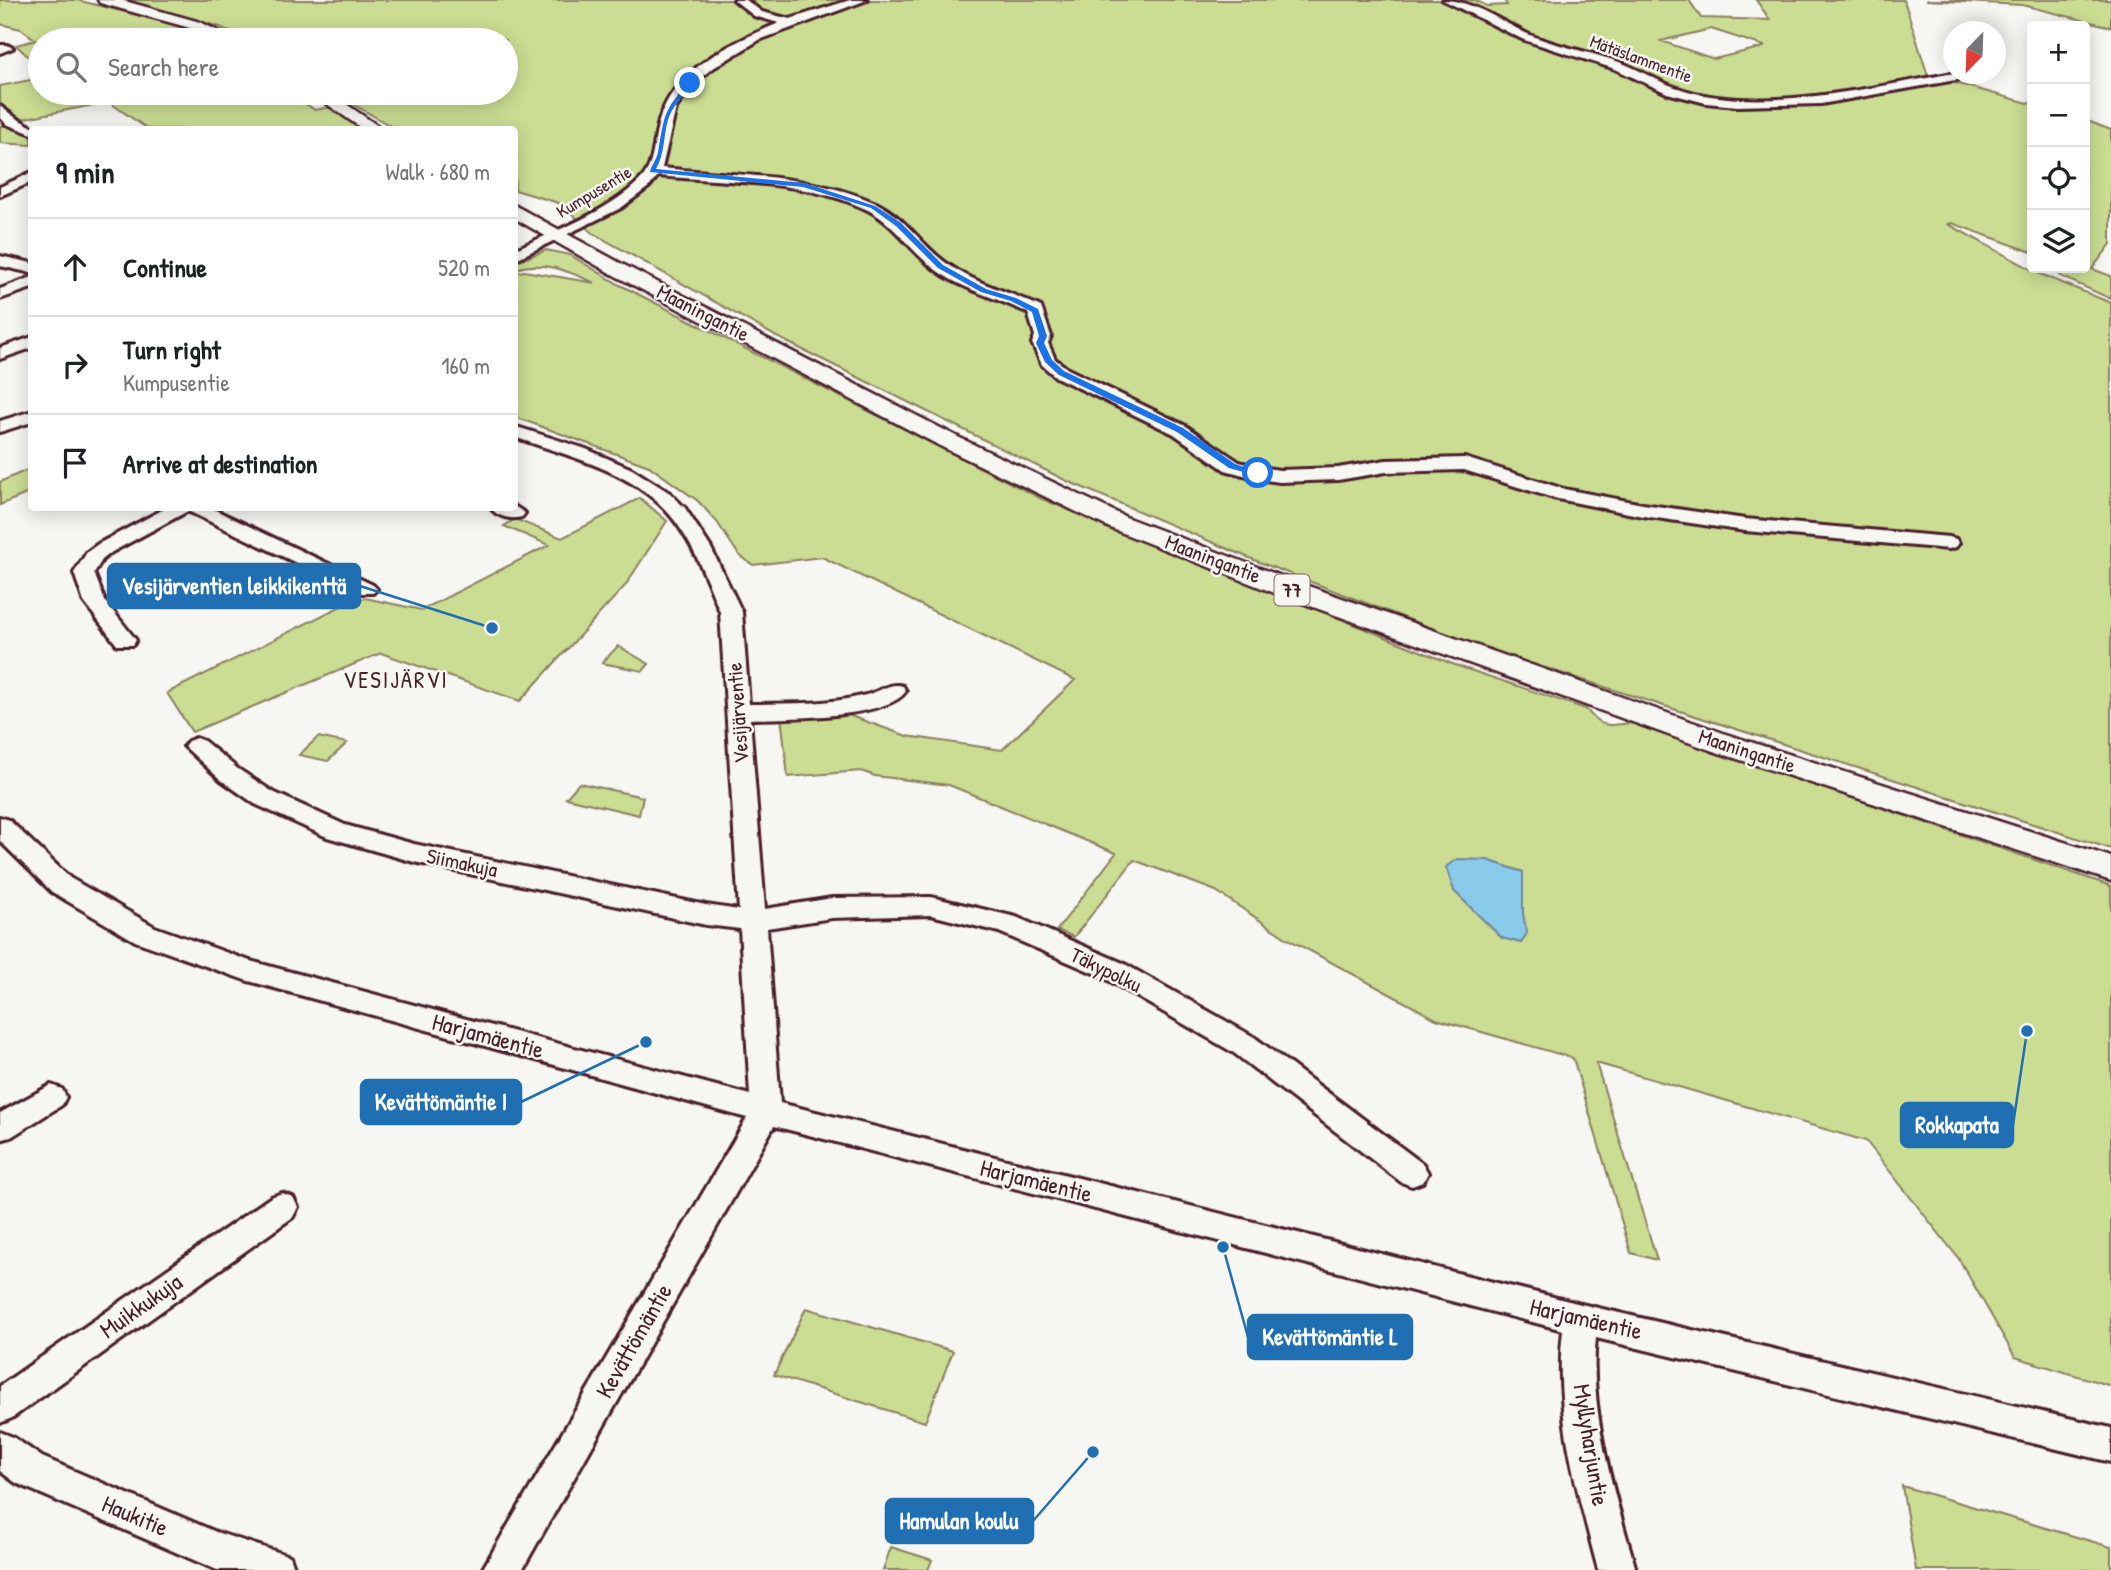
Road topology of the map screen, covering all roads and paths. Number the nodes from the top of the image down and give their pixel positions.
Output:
1 (105, 0) edge
2 (740, 0) edge
3 (862, 0) edge
4 (1448, 0) edge
5 (788, 22) junction
6 (202, 28) edge
7 (1943, 78) edge
8 (337, 105) edge
9 (0, 110) edge
10 (5, 122) edge
11 (370, 126) edge
12 (28, 129) edge
13 (652, 171) junction
14 (28, 178) edge
15 (0, 192) edge
16 (518, 212) edge
17 (558, 234) junction
18 (518, 254) edge
19 (0, 261) edge
20 (28, 267) edge
21 (28, 284) edge
22 (0, 294) edge
23 (28, 344) edge
24 (0, 354) edge
25 (28, 417) edge
26 (0, 427) edge
27 (518, 433) edge
28 (174, 511) edge
29 (202, 511) edge
30 (1949, 543) dead end
31 (366, 589) dead end
32 (125, 640) dead end
33 (895, 691) dead end
34 (737, 712) junction
35 (196, 746) dead end
36 (0, 826) edge
37 (2111, 869) edge
38 (751, 921) junction
39 (51, 1097) dead end
40 (766, 1111) junction
41 (0, 1128) edge
42 (1412, 1173) dead end
43 (282, 1207) dead end
44 (1581, 1319) junction
45 (0, 1406) edge
46 (2111, 1445) edge
47 (0, 1449) edge
48 (276, 1570) edge
49 (501, 1570) edge
50 (1617, 1570) edge

1 - 6 main road
2 - 5 street
3 - 5 street, Kumpusentie
4 - 7 street, Mätäslammentie
5 - 13 street, Kumpusentie
8 - 11 main road
9 - 10 street
10 - 12 street
13 - 17 street, Kumpusentie
13 - 30 street
14 - 15 street
16 - 17 main road, Maaningantie / 77
17 - 18 street, Kumpusentie
17 - 37 main road, Maaningantie / 77
19 - 20 street
21 - 22 street
23 - 24 street
25 - 26 street
27 - 34 street, Vesijärventie
28 - 32 street
29 - 31 street
33 - 34 street
34 - 38 street, Vesijärventie
35 - 38 street, Siimakuja
36 - 40 street, Harjamäentie
38 - 40 street, Vesijärventie
38 - 42 street, Täkypolku
39 - 41 street
40 - 44 street, Harjamäentie
40 - 49 street, Kevättömäntie
43 - 45 street, Muikkukuja
44 - 46 street, Harjamäentie
44 - 50 street, Myllyharjuntie
47 - 48 street, Haukitie

